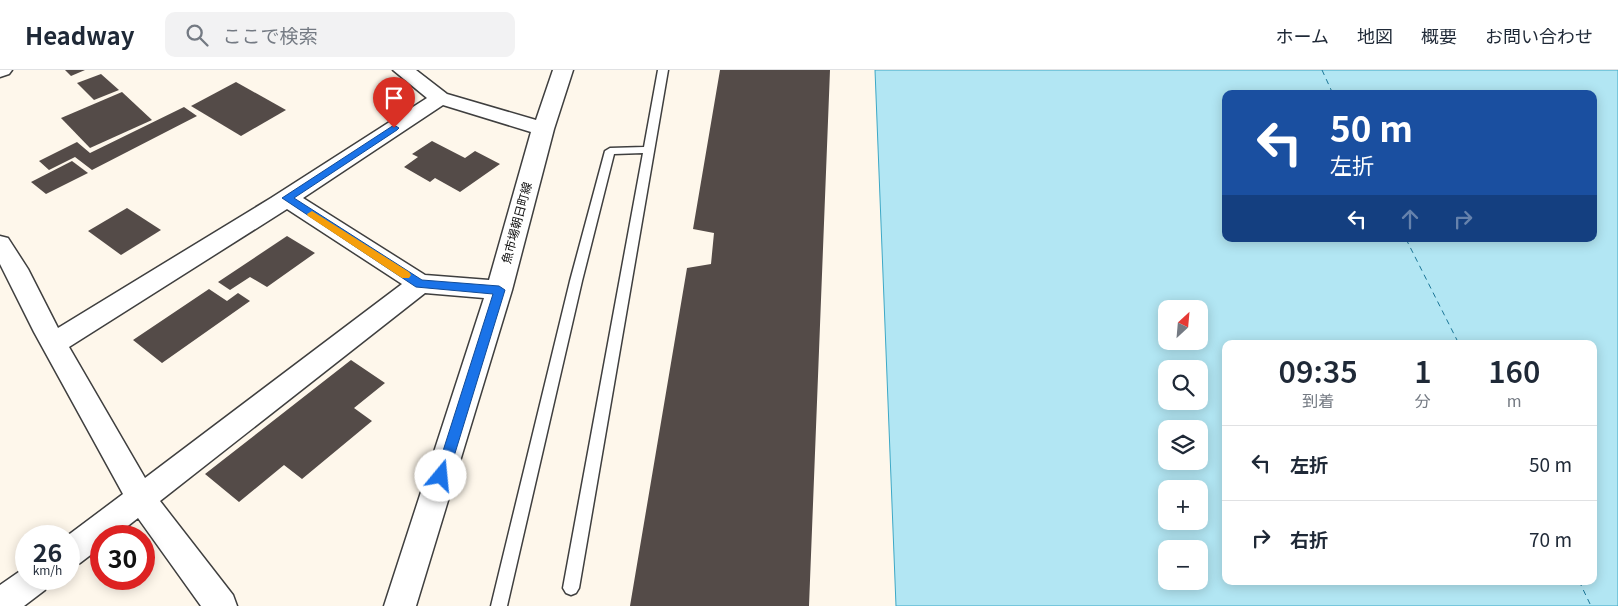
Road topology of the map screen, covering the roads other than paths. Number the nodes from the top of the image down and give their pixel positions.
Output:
1 (403, 70) edge
2 (563, 70) edge
3 (663, 70) edge
4 (440, 98) junction
5 (543, 129) junction
6 (649, 150) junction
7 (287, 198) junction
8 (0, 244) edge
9 (8, 274) edge
10 (420, 284) junction
11 (499, 290) junction
12 (54, 344) junction
13 (141, 499) junction
14 (80, 545) edge
15 (571, 588) dead end
16 (19, 590) edge
17 (0, 604) edge
18 (221, 606) edge
19 (400, 606) edge
20 (499, 606) edge

1 - 4 street
2 - 5 street, 魚市場朝日町線
3 - 6 lane
4 - 5 street
4 - 7 street
5 - 11 street, 魚市場朝日町線
6 - 15 lane
6 - 20 lane
7 - 10 street
7 - 12 street
8 - 9 street
9 - 12 street
10 - 11 street
10 - 13 street
11 - 19 street, 魚市場朝日町線
12 - 13 street
13 - 14 street
13 - 18 street
16 - 17 street

